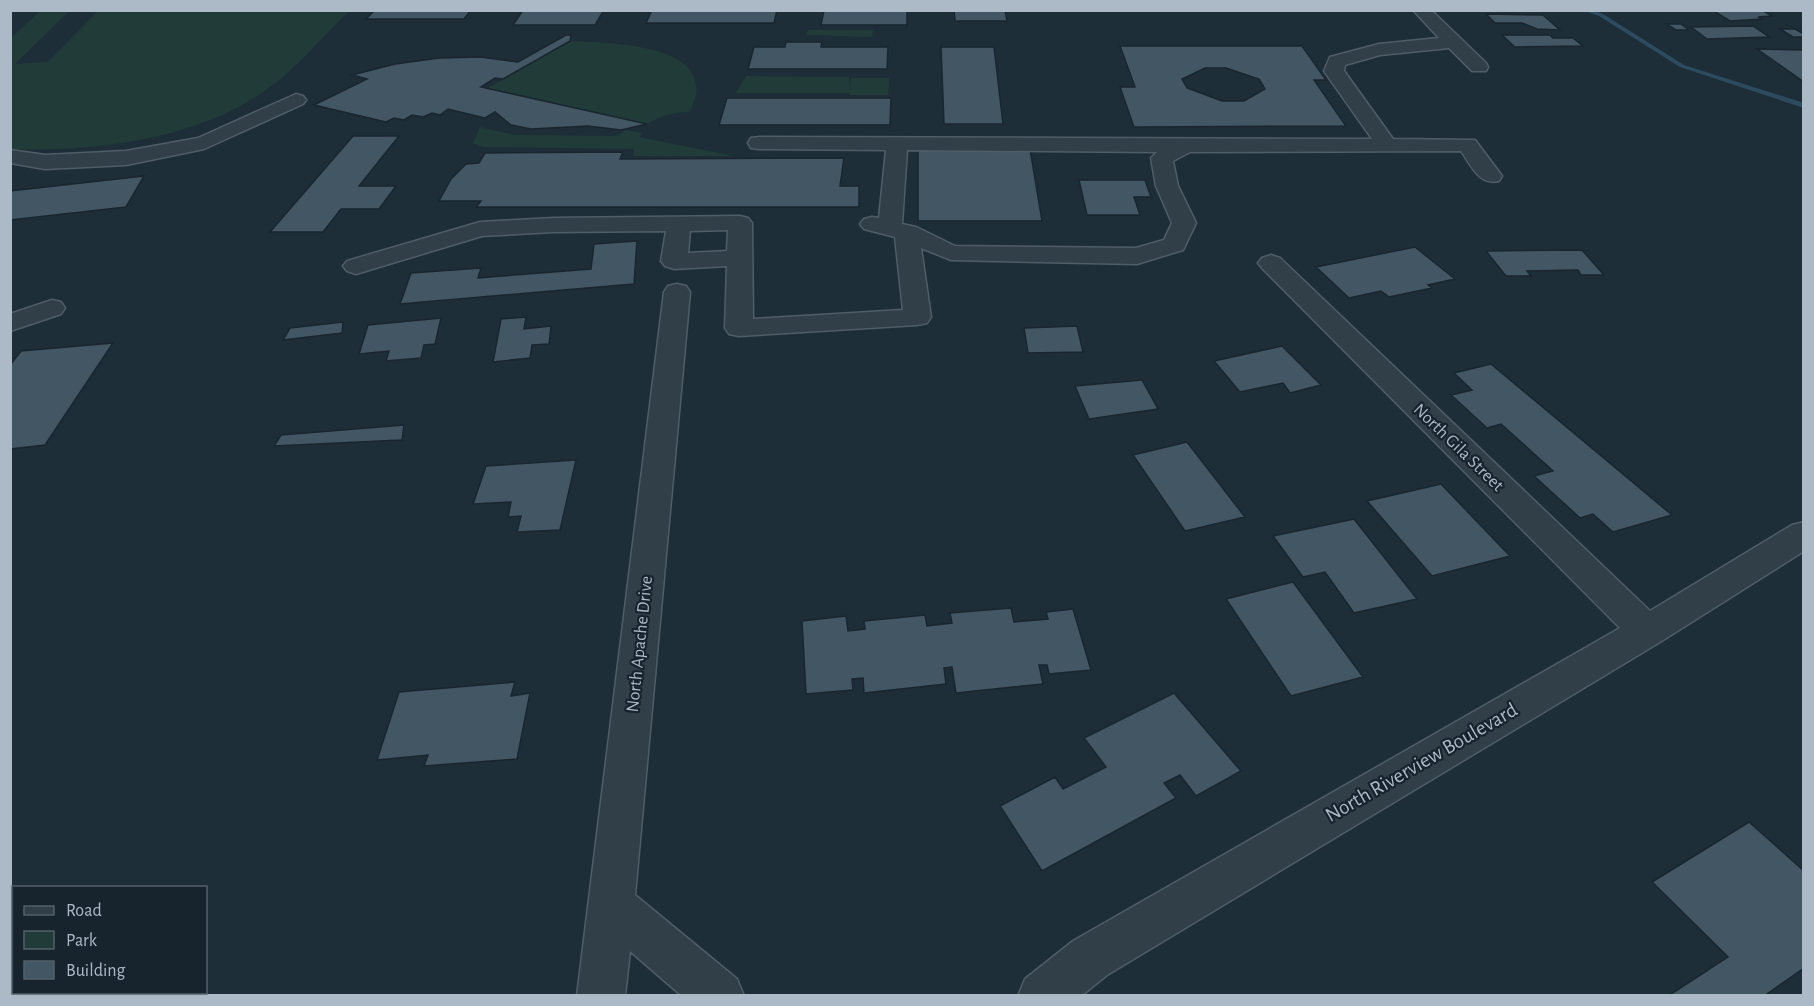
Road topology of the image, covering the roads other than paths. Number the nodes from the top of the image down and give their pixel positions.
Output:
1 (1421, 10) edge
2 (1453, 42) junction
3 (1479, 67) dead end
4 (296, 100) dead end
5 (759, 143) dead end
6 (897, 144) junction
7 (1387, 145) junction
8 (1186, 146) junction
9 (10, 156) edge
10 (1491, 176) dead end
11 (679, 224) junction
12 (890, 228) junction
13 (739, 258) junction
14 (1271, 263) dead end
15 (356, 266) dead end
16 (677, 292) dead end
17 (52, 308) dead end
18 (10, 323) edge
19 (1803, 534) edge
20 (1647, 631) junction
21 (611, 905) junction
22 (602, 996) edge
23 (720, 996) edge
24 (1042, 996) edge

1 - 2 street
2 - 3 street
2 - 7 street
4 - 9 street
5 - 6 street
6 - 8 street
6 - 12 street
7 - 8 street
7 - 10 street
8 - 12 street
11 - 13 street
11 - 13 street
11 - 15 street
12 - 13 street
14 - 20 street, North Gila Street
16 - 21 street, North Apache Drive
17 - 18 street
19 - 20 street, North Riverview Boulevard
20 - 24 street, North Riverview Boulevard
21 - 22 street, North Apache Drive
21 - 23 street

